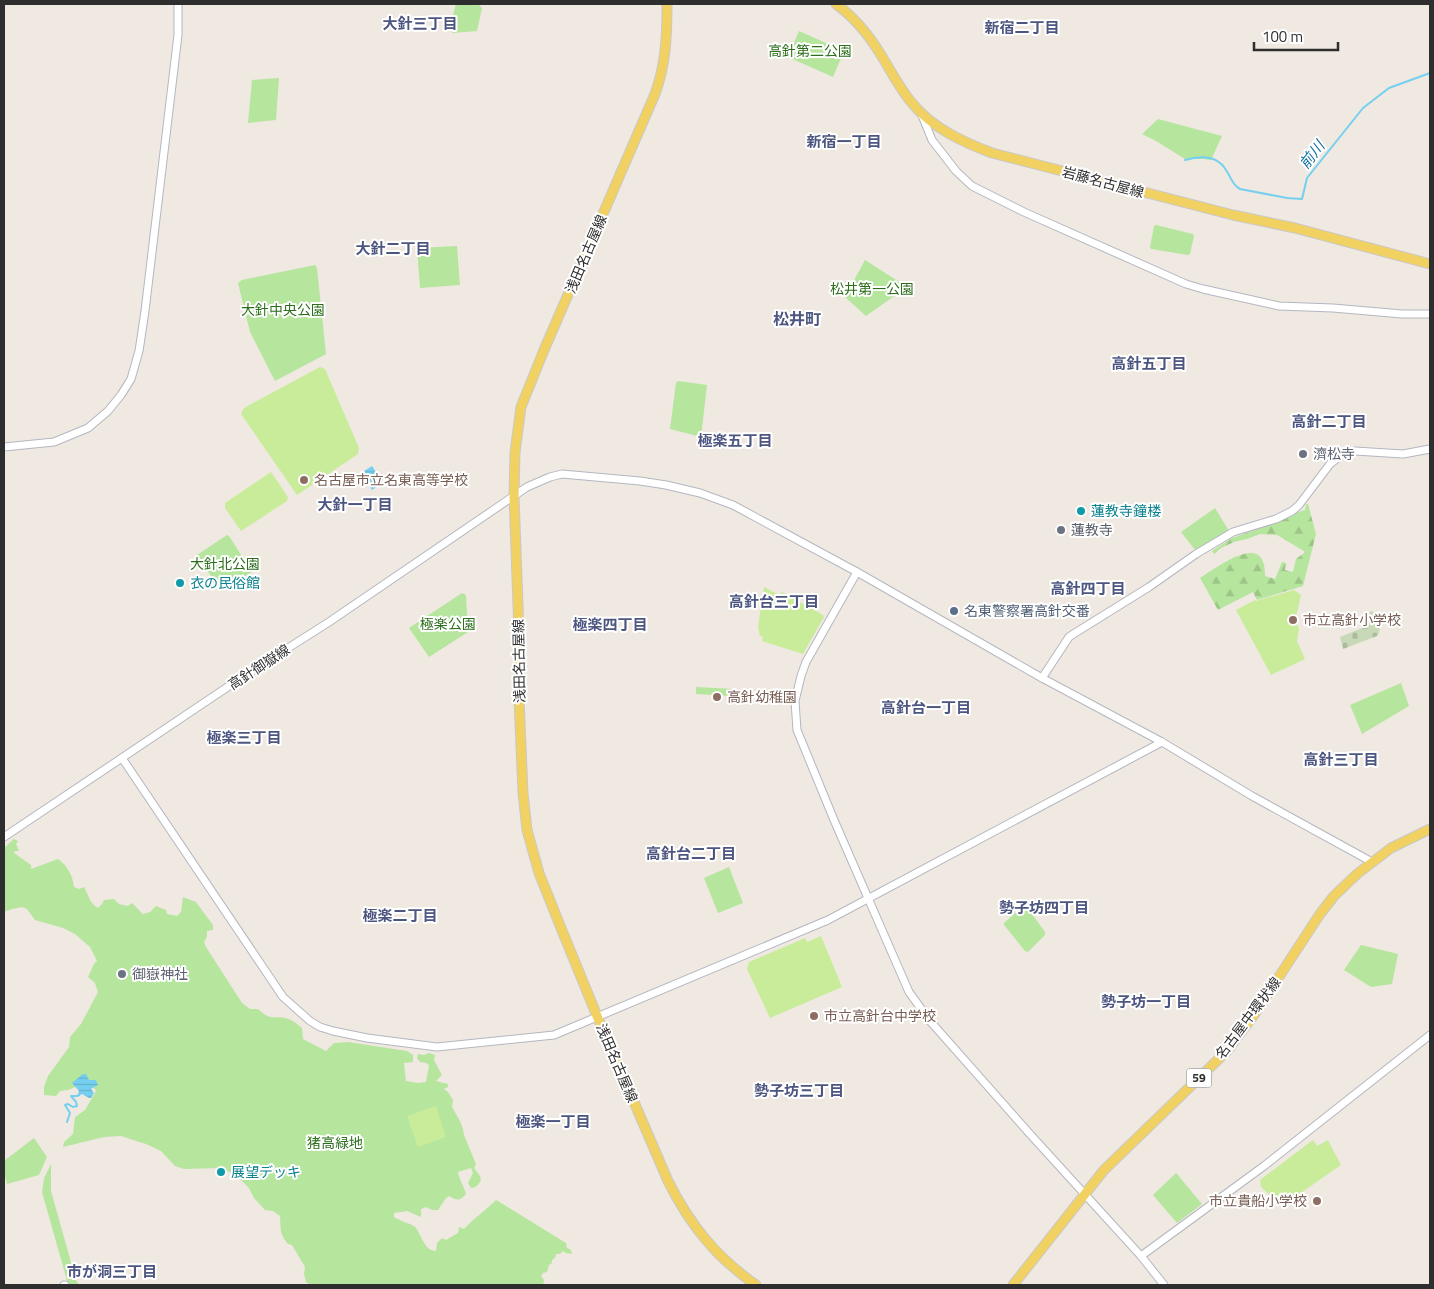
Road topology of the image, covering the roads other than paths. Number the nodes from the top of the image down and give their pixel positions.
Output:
1 (178, 4) edge
2 (667, 4) edge
3 (836, 4) edge
4 (920, 113) junction
5 (1430, 264) edge
6 (1430, 314) edge
7 (4, 447) edge
8 (1430, 449) edge
9 (514, 496) junction
10 (857, 572) junction
11 (1042, 678) junction
12 (1162, 742) junction
13 (122, 758) junction
14 (1430, 829) edge
15 (4, 837) edge
16 (1372, 862) junction
17 (868, 898) junction
18 (597, 1016) junction
19 (1430, 1035) edge
20 (1084, 1193) junction
21 (1141, 1256) junction
22 (756, 1285) edge
23 (1013, 1285) edge
24 (1164, 1285) edge

1 - 7 street
2 - 9 main road, 浅田名古屋線
3 - 4 main road, 岩藤名古屋線
4 - 5 main road, 岩藤名古屋線
4 - 6 street
8 - 11 street
9 - 10 street, 高針御嶽線
9 - 13 street, 高針御嶽線
9 - 18 main road, 浅田名古屋線
10 - 11 street, 高針御嶽線
10 - 17 street
11 - 12 street, 高針御嶽線
12 - 16 street, 高針御嶽線
12 - 17 street
13 - 15 street, 高針御嶽線
13 - 18 street
14 - 16 main road, 名古屋中環状線 / 59
16 - 20 main road, 名古屋中環状線 / 59
17 - 18 street
17 - 20 street
18 - 22 main road, 浅田名古屋線
19 - 21 street
20 - 21 street
20 - 23 main road, 名古屋中環状線 / 59
21 - 24 street

